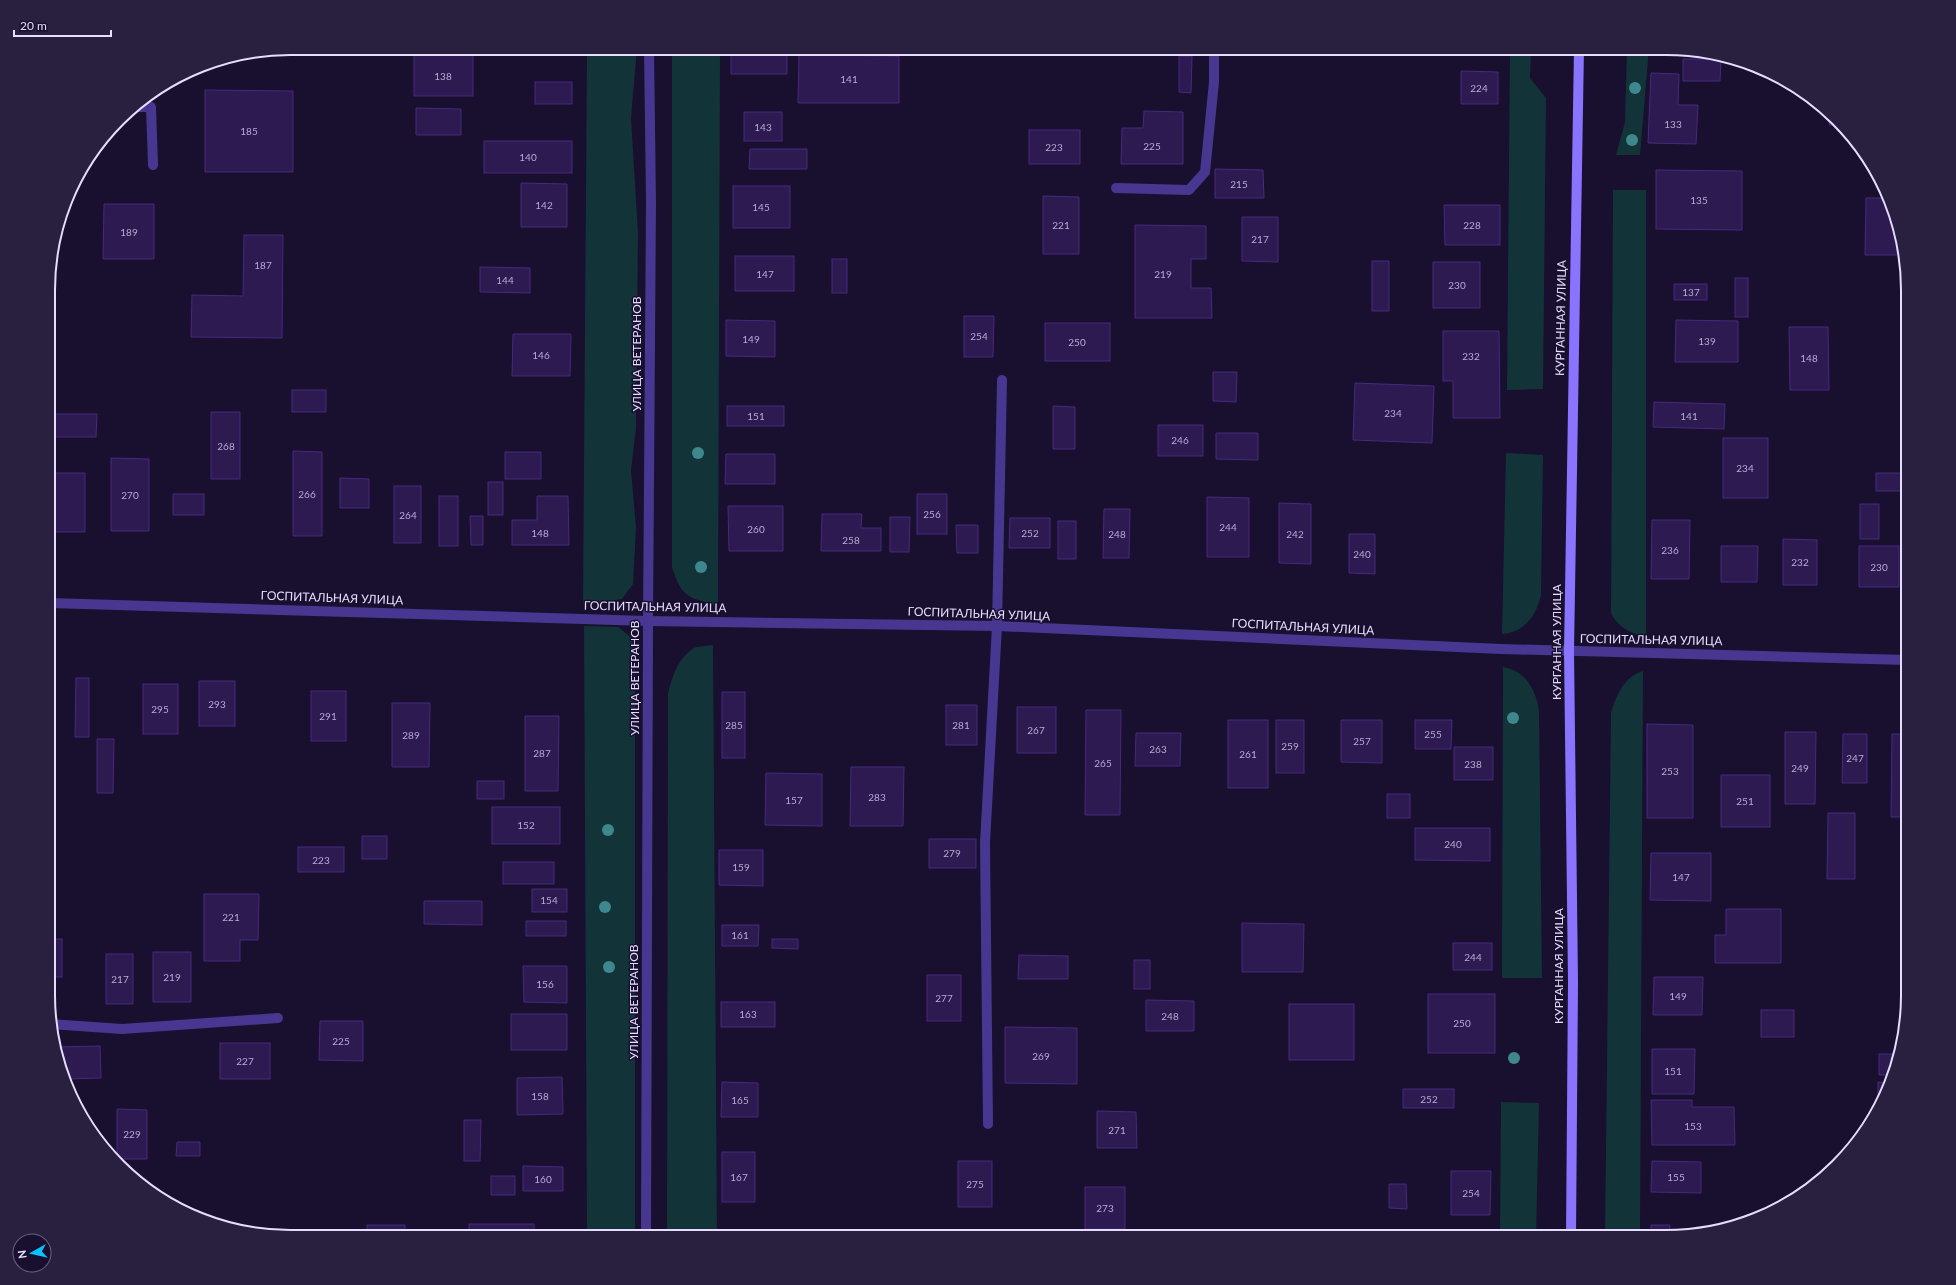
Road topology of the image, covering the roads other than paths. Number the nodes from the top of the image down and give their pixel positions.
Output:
1 (649, 55) edge
2 (1214, 55) edge
3 (1579, 55) edge
4 (143, 107) edge
5 (153, 165) dead end
6 (1116, 188) dead end
7 (1002, 380) dead end
8 (55, 603) edge
9 (648, 621) junction
10 (997, 626) junction
11 (1569, 651) junction
12 (1901, 660) edge
13 (278, 1018) dead end
14 (57, 1024) edge
15 (988, 1124) dead end
16 (646, 1230) edge
17 (1571, 1230) edge

1 - 9 street, УЛИЦА ВЕТЕРАНОВ
2 - 6 street
3 - 11 street, КУРГАННАЯ УЛИЦА
4 - 5 street
7 - 10 street
8 - 9 street, ГОСПИТАЛЬНАЯ УЛИЦА
9 - 10 street, ГОСПИТАЛЬНАЯ УЛИЦА
9 - 16 street, УЛИЦА ВЕТЕРАНОВ
10 - 11 street, ГОСПИТАЛЬНАЯ УЛИЦА
10 - 15 street
11 - 12 street, ГОСПИТАЛЬНАЯ УЛИЦА
11 - 17 street, КУРГАННАЯ УЛИЦА
13 - 14 street

